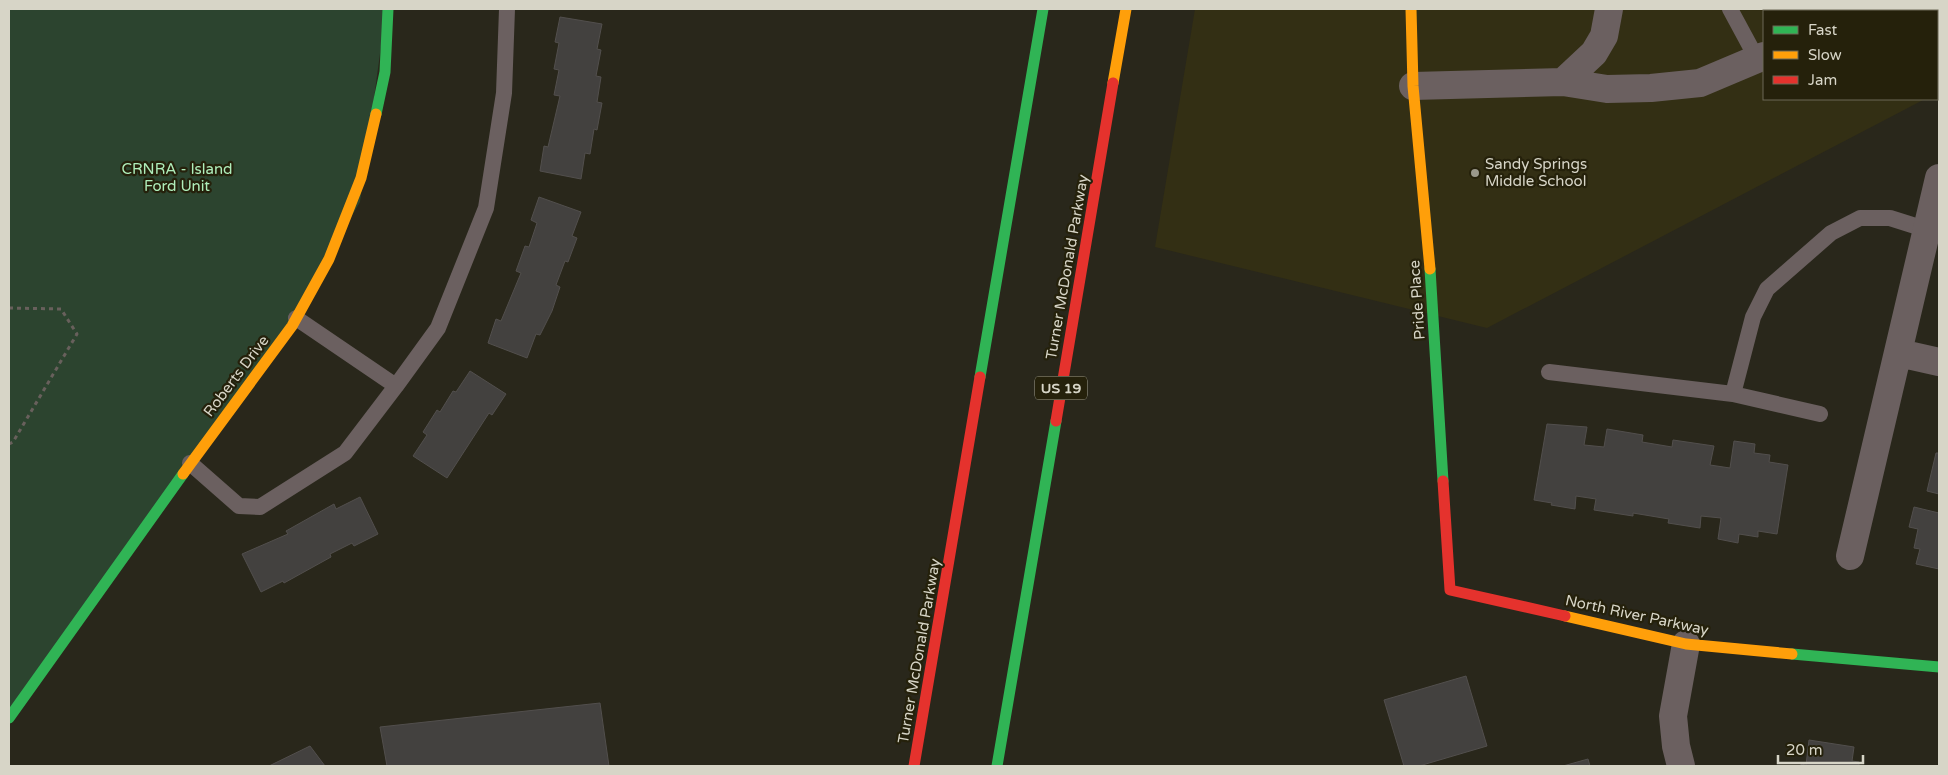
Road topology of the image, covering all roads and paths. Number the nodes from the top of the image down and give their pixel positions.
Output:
1 (388, 9) edge
2 (507, 9) edge
3 (1043, 9) edge
4 (1126, 9) edge
5 (1411, 9) edge
6 (1609, 9) edge
7 (1730, 9) edge
8 (1761, 58) edge
9 (1563, 82) junction
10 (1413, 86) junction
11 (1939, 178) edge
12 (1928, 230) junction
13 (9, 308) edge
14 (296, 318) junction
15 (1899, 353) junction
16 (1939, 362) edge
17 (1549, 372) dead end
18 (396, 386) junction
19 (1733, 394) junction
20 (1820, 414) dead end
21 (9, 444) edge
22 (190, 463) junction
23 (1850, 556) dead end
24 (1450, 590) joint
25 (1686, 644) junction
26 (1939, 667) edge
27 (9, 718) edge
28 (914, 766) edge
29 (997, 766) edge
30 (1681, 766) edge

1 - 14 main road, Roberts Drive
2 - 18 lane
3 - 28 main road, Turner McDonald Parkway
4 - 29 main road, Turner McDonald Parkway / US 19
5 - 10 main road, Pride Place
6 - 9 street
7 - 8 lane
8 - 9 street
9 - 10 street
10 - 24 main road, Pride Place
11 - 12 street
12 - 15 street
12 - 19 lane
13 - 21 path
14 - 18 lane
14 - 22 main road, Roberts Drive
15 - 16 street
15 - 23 street
17 - 19 lane
18 - 22 lane
19 - 20 lane
22 - 27 main road, Roberts Drive
24 - 25 main road, North River Parkway
25 - 26 main road, North River Parkway
25 - 30 street

